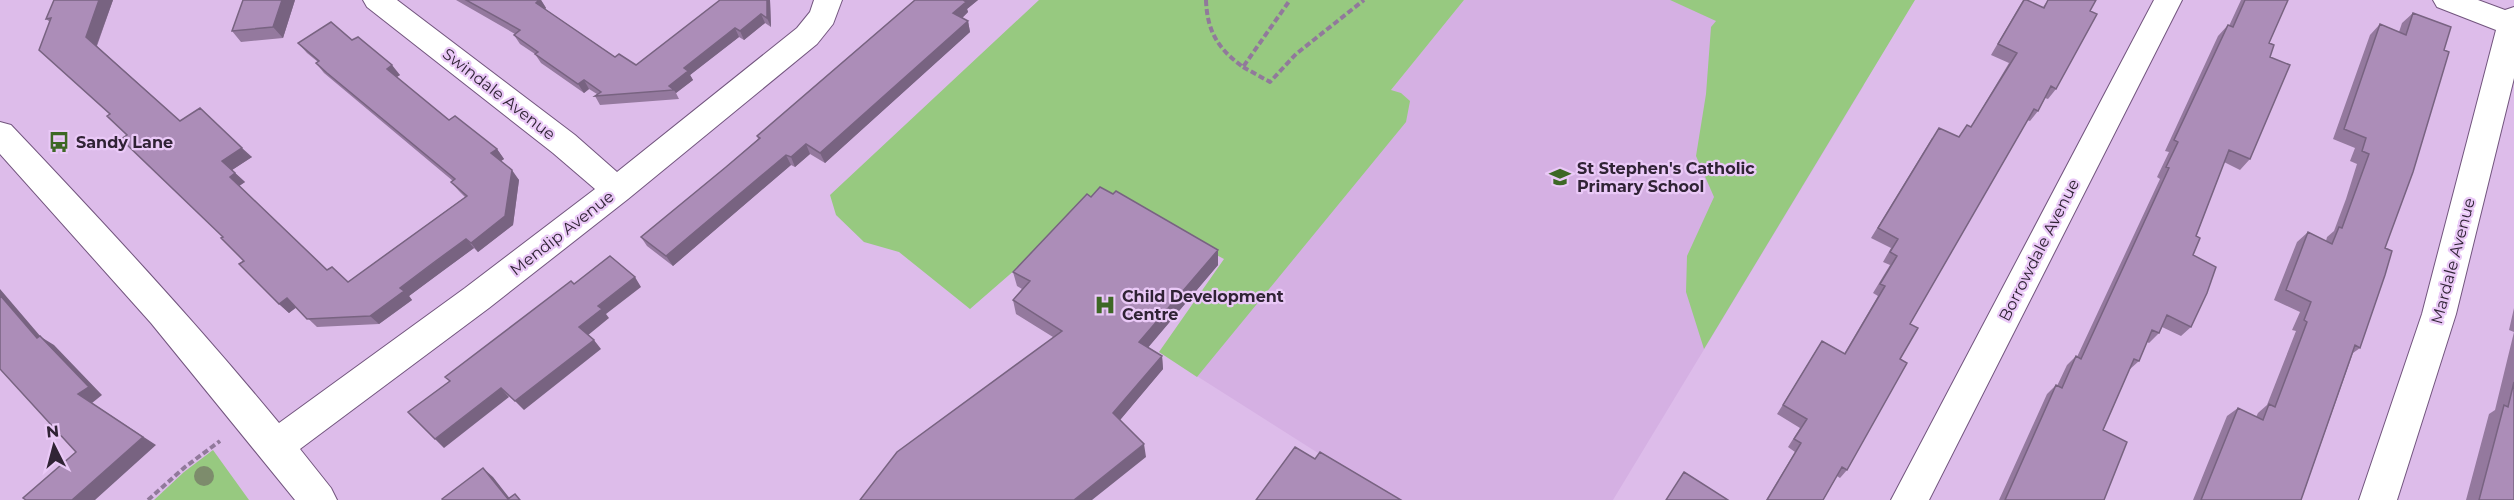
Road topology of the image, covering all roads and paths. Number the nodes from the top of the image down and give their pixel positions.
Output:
1 (377, 0) edge
2 (828, 0) edge
3 (1206, 0) edge
4 (1290, 0) edge
5 (1364, 0) edge
6 (2447, 0) edge
7 (2162, 2) edge
8 (2513, 21) edge
9 (1243, 67) junction
10 (0, 134) edge
11 (618, 190) junction
12 (220, 441) dead end
13 (276, 446) junction
14 (148, 500) edge
15 (318, 500) edge
16 (1910, 500) edge
17 (2378, 500) edge

1 - 11 street, Swindale Avenue
2 - 11 street, Mendip Avenue
3 - 9 path
4 - 9 path
5 - 9 path
6 - 8 street
7 - 16 street, Borrowdale Avenue
8 - 17 street, Mardale Avenue
10 - 13 street
11 - 13 street, Mendip Avenue
12 - 14 path
13 - 15 street

